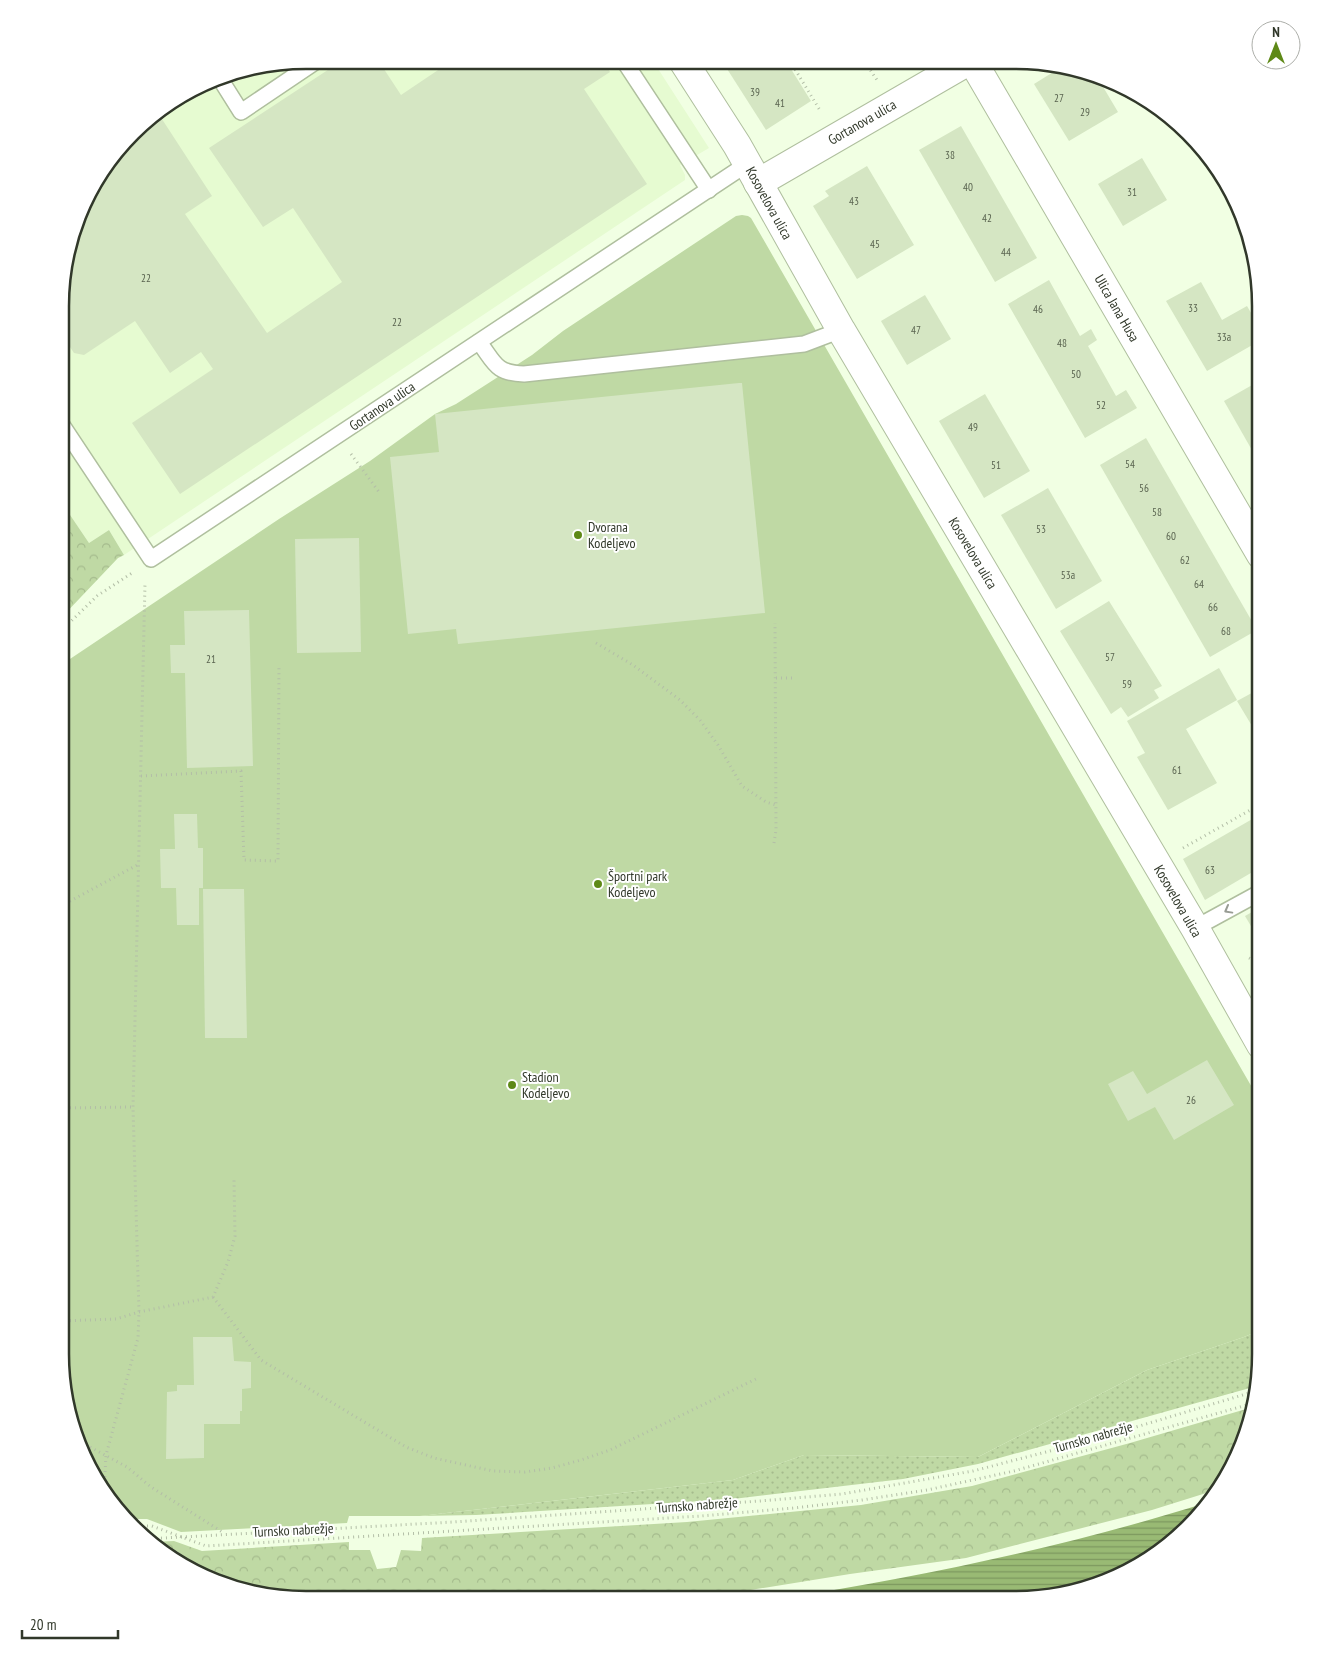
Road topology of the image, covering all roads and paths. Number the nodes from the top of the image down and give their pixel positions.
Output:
1 (305, 69) edge
2 (629, 69) edge
3 (688, 69) edge
4 (795, 69) edge
5 (870, 69) edge
6 (954, 69) edge
7 (977, 69) edge
8 (877, 80) dead end
9 (223, 84) edge
10 (821, 112) dead end
11 (753, 174) junction
12 (709, 190) junction
13 (841, 330) junction
14 (479, 342) junction
15 (337, 436) junction
16 (69, 437) edge
17 (379, 492) dead end
18 (1252, 540) edge
19 (148, 562) junction
20 (775, 623) dead end
21 (69, 624) edge
22 (596, 643) dead end
23 (278, 665) dead end
24 (776, 678) junction
25 (793, 678) dead end
26 (141, 776) junction
27 (776, 806) junction
28 (1252, 809) edge
29 (774, 843) dead end
30 (1156, 863) junction
31 (139, 864) junction
32 (1252, 897) edge
33 (69, 902) edge
34 (1195, 928) junction
35 (1252, 1029) edge
36 (133, 1107) junction
37 (69, 1108) edge
38 (234, 1179) dead end
39 (214, 1297) junction
40 (139, 1312) junction
41 (69, 1321) edge
42 (758, 1378) dead end
43 (1249, 1393) edge
44 (1247, 1404) edge
45 (87, 1445) edge
46 (106, 1455) junction
47 (105, 1480) edge
48 (142, 1526) edge
49 (225, 1534) junction
50 (179, 1537) junction
51 (156, 1538) edge

1 - 9 lane
2 - 12 lane
3 - 11 street, Kosovelova ulica
4 - 10 path
5 - 8 path
6 - 11 street, Gortanova ulica
7 - 18 street, Ulica Jana Husa
11 - 12 lane, Gortanova ulica
11 - 13 street, Kosovelova ulica
12 - 14 lane, Gortanova ulica
13 - 14 lane
13 - 30 street, Kosovelova ulica
14 - 15 lane, Gortanova ulica
15 - 17 path
15 - 19 lane, Gortanova ulica
16 - 19 lane
19 - 21 path
19 - 26 path
20 - 24 path
22 - 27 path
23 - 26 path
24 - 25 path
24 - 27 path
26 - 31 path
27 - 29 path
28 - 30 path
30 - 34 street, Kosovelova ulica
31 - 33 path
31 - 36 path
32 -> 34 lane
34 - 35 street, Kosovelova ulica
36 - 37 path
36 - 40 path
38 - 39 path
39 - 40 path
39 - 42 path
40 - 41 path
40 - 46 path
43 - 49 path
44 - 50 path, Turnsko nabrežje
45 - 46 path
46 - 47 path
46 - 49 path
48 - 50 path, Turnsko nabrežje
49 - 50 path
50 - 51 path

